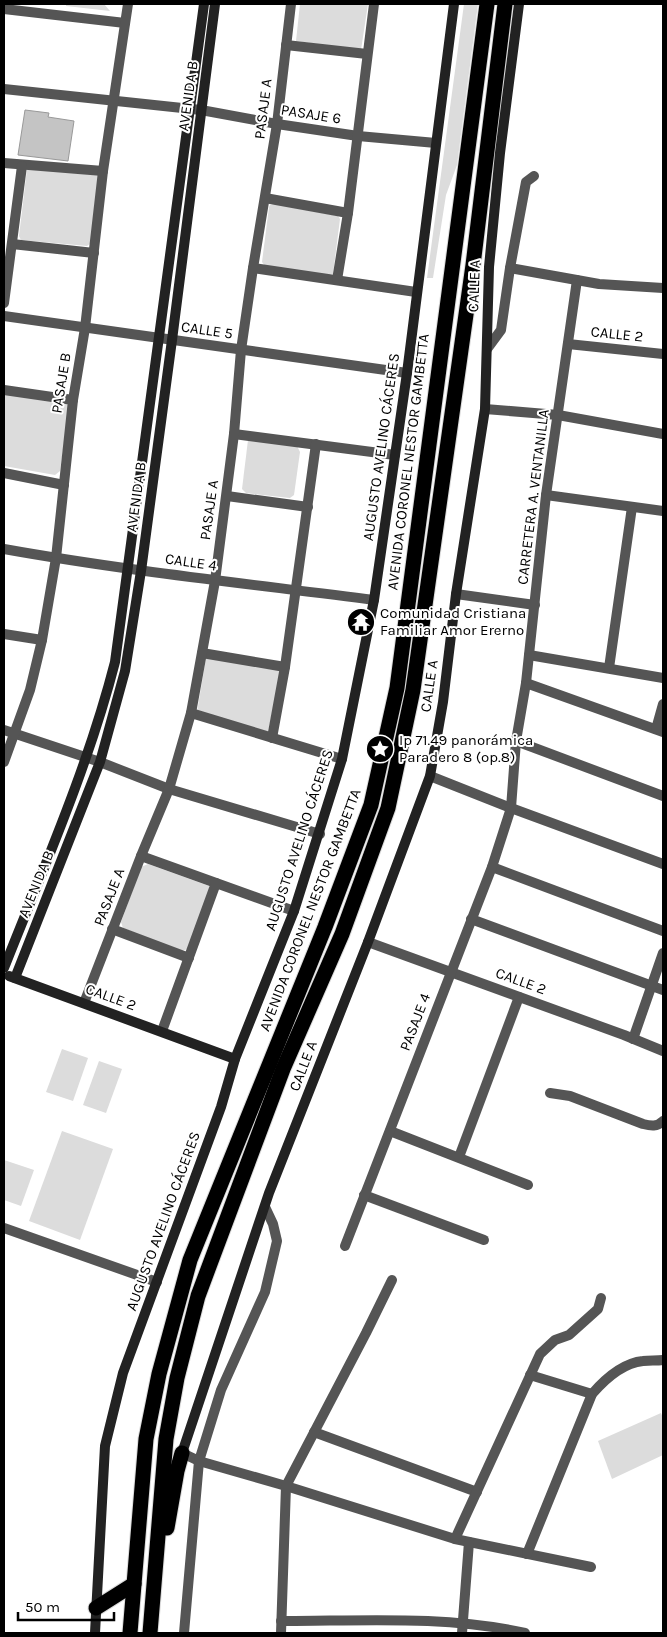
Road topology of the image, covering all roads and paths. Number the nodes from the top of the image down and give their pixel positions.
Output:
1 (128, 4) edge
2 (204, 4) edge
3 (216, 4) edge
4 (291, 4) edge
5 (374, 4) edge
6 (454, 4) edge
7 (487, 4) edge
8 (505, 4) edge
9 (519, 4) edge
10 (45, 8) edge
11 (4, 9) edge
12 (125, 23) junction
13 (286, 44) junction
14 (367, 54) junction
15 (4, 89) edge
16 (113, 100) junction
17 (190, 109) junction
18 (201, 110) junction
19 (277, 124) junction
20 (358, 136) junction
21 (436, 144) junction
22 (4, 163) edge
23 (22, 166) junction
24 (103, 172) junction
25 (534, 176) dead end
26 (265, 198) junction
27 (348, 213) junction
28 (12, 244) junction
29 (94, 253) junction
30 (253, 268) junction
31 (510, 268) junction
32 (337, 280) junction
33 (577, 280) junction
34 (663, 288) edge
35 (416, 292) junction
36 (4, 303) edge
37 (4, 316) edge
38 (85, 328) junction
39 (159, 338) junction
40 (172, 340) junction
41 (568, 344) junction
42 (487, 349) junction
43 (242, 350) junction
44 (663, 354) edge
45 (407, 373) junction
46 (4, 390) edge
47 (73, 400) junction
48 (485, 409) junction
49 (558, 415) junction
50 (234, 434) junction
51 (663, 434) edge
52 (316, 444) junction
53 (395, 455) junction
54 (4, 473) edge
55 (64, 484) junction
56 (546, 495) junction
57 (227, 496) junction
58 (308, 506) junction
59 (632, 507) junction
60 (663, 511) edge
61 (4, 549) edge
62 (56, 558) junction
63 (127, 569) junction
64 (141, 571) junction
65 (215, 581) junction
66 (296, 590) junction
67 (456, 594) junction
68 (374, 600) junction
69 (534, 605) junction
70 (4, 634) edge
71 (42, 640) junction
72 (202, 654) junction
73 (529, 654) junction
74 (286, 667) junction
75 (609, 668) junction
76 (663, 678) edge
77 (526, 683) junction
78 (663, 704) edge
79 (191, 713) junction
80 (4, 730) edge
81 (660, 730) edge
82 (15, 734) junction
83 (272, 738) junction
84 (516, 740) junction
85 (87, 758) junction
86 (342, 759) junction
87 (4, 762) edge
88 (100, 762) junction
89 (430, 776) junction
90 (169, 789) junction
91 (663, 796) edge
92 (510, 808) junction
93 (320, 834) junction
94 (141, 856) junction
95 (663, 864) edge
96 (492, 867) junction
97 (216, 883) junction
98 (294, 911) junction
99 (471, 920) junction
100 (112, 929) junction
101 (663, 931) edge
102 (368, 942) junction
103 (663, 953) edge
104 (190, 958) junction
105 (4, 968) edge
106 (451, 972) junction
107 (4, 974) edge
108 (15, 978) junction
109 (651, 985) junction
110 (663, 990) edge
111 (519, 997) junction
112 (84, 1003) junction
113 (162, 1031) junction
114 (633, 1039) junction
115 (663, 1052) edge
116 (235, 1059) junction
117 (550, 1093) dead end
118 (663, 1121) edge
119 (390, 1130) junction
120 (459, 1158) junction
121 (528, 1185) dead end
122 (364, 1195) junction
123 (265, 1207) junction
124 (4, 1228) edge
125 (484, 1240) dead end
126 (345, 1246) dead end
127 (392, 1280) dead end
128 (157, 1282) junction
129 (601, 1298) dead end
130 (663, 1360) edge
131 (530, 1374) junction
132 (592, 1394) junction
133 (314, 1432) junction
134 (182, 1452) junction
135 (199, 1461) junction
136 (286, 1486) junction
137 (477, 1492) junction
138 (455, 1539) junction
139 (469, 1542) junction
140 (527, 1554) junction
141 (156, 1558) junction
142 (591, 1567) dead end
143 (134, 1584) junction
144 (96, 1608) junction
145 (281, 1621) junction
146 (463, 1628) edge
147 (95, 1633) edge
148 (130, 1633) edge
149 (150, 1633) edge
150 (184, 1633) edge
151 (281, 1633) edge
152 (525, 1633) edge

1 - 12 street, PASAJE B
2 - 17 street, AVENIDA B
3 - 18 street, AVENIDA B
4 - 13 street, PASAJE A
5 - 14 street
6 - 21 street, AUGUSTO AVELINO CÁCERES
7 - 143 highway, AVENIDA CORONEL NESTOR GAMBETTA
8 - 141 highway
9 - 42 street, CALLE A
10 - 11 street
10 - 12 street
12 - 16 street, PASAJE B
13 - 14 street
13 - 19 street, PASAJE A
14 - 20 street
15 - 16 street, PASAJE 6
16 - 17 street, PASAJE 6
16 - 24 street, PASAJE B
17 - 18 street, PASAJE 6
17 - 39 street, AVENIDA B
18 - 19 street, PASAJE 6
18 - 40 street, AVENIDA B
19 - 20 street, PASAJE 6
19 - 26 street, PASAJE A
20 - 21 street, PASAJE 6
20 - 27 street
21 - 35 street, AUGUSTO AVELINO CÁCERES
22 - 23 street
23 - 24 street
23 - 28 street
24 - 29 street, PASAJE B
25 - 31 street
26 - 27 street
26 - 30 street, PASAJE A
27 - 32 street
28 - 29 street
28 - 36 street
29 - 38 street, PASAJE B
30 - 32 street
30 - 43 street, PASAJE A
31 - 33 street
31 - 42 street
32 - 35 street
33 - 34 street
33 - 41 street, CARRETERA A. VENTANILLA
35 - 45 street, AUGUSTO AVELINO CÁCERES
37 - 38 street, CALLE 5
38 - 39 street, CALLE 5
38 - 47 street, PASAJE B
39 - 40 street, CALLE 5
39 - 63 street, AVENIDA B
40 - 43 street, CALLE 5
40 - 64 street, AVENIDA B
41 - 44 street, CALLE 2
41 - 49 street, CARRETERA A. VENTANILLA
42 - 48 street, CALLE A
43 - 45 street, CALLE 5
43 - 50 street, PASAJE A
45 - 53 street, AUGUSTO AVELINO CÁCERES
46 - 47 street
47 - 55 street, PASAJE B
48 - 49 street
48 - 67 street, CALLE A
49 - 51 street
49 - 56 street, CARRETERA A. VENTANILLA
50 - 52 street
50 - 57 street, PASAJE A
52 - 53 street
52 - 58 street
53 - 68 street, AUGUSTO AVELINO CÁCERES
54 - 55 street
55 - 62 street, PASAJE B
56 - 59 street
56 - 69 street, CARRETERA A. VENTANILLA
57 - 58 street
57 - 65 street, PASAJE A
58 - 66 street
59 - 60 street
59 - 75 street
61 - 62 street, CALLE 4
62 - 63 street, CALLE 4
62 - 71 street, PASAJE B
63 - 64 street, CALLE 4
63 - 85 street, AVENIDA B
64 - 65 street, CALLE 4
64 - 88 street, AVENIDA B
65 - 66 street, CALLE 4
65 - 72 street, PASAJE A
66 - 68 street, CALLE 4
66 - 74 street
67 - 69 street
67 - 89 street, CALLE A
68 - 86 street, AUGUSTO AVELINO CÁCERES
69 - 73 street, CARRETERA A. VENTANILLA
70 - 71 street
71 - 82 street, PASAJE B
72 - 74 street
72 - 79 street, PASAJE A
73 - 75 street
73 - 77 street, CARRETERA A. VENTANILLA
74 - 83 street
75 - 76 street
77 - 81 street
77 - 84 street, CARRETERA A. VENTANILLA
78 - 81 street
79 - 83 street
79 - 90 street, PASAJE A
80 - 82 street
82 - 85 street
82 - 87 street, PASAJE B
83 - 86 street
84 - 91 street
84 - 92 street, CARRETERA A. VENTANILLA
85 - 88 street
85 - 105 street, AVENIDA B
86 - 93 street, AUGUSTO AVELINO CÁCERES
88 - 90 street
88 - 108 street, AVENIDA B
89 - 92 street
89 - 102 street, CALLE A
90 - 93 street
90 - 94 street, PASAJE A
92 - 95 street
92 - 96 street, PASAJE 4
93 - 98 street, AUGUSTO AVELINO CÁCERES
94 - 97 street
94 - 100 street, PASAJE A
96 - 99 street, PASAJE 4
96 - 101 street
97 - 98 street
97 - 104 street
98 - 116 street, AUGUSTO AVELINO CÁCERES
99 - 106 street, PASAJE 4
99 - 109 street
100 - 104 street
100 - 112 street, PASAJE A
102 - 106 street, CALLE 2
102 - 123 street, CALLE A
103 - 109 street
104 - 113 street
106 - 111 street, CALLE 2
106 - 119 street, PASAJE 4
107 - 108 street, CALLE 2
108 - 112 street, CALLE 2
109 - 110 street
109 - 114 street
111 - 114 street, CALLE 2
111 - 120 street
112 - 113 street, CALLE 2
113 - 116 street, CALLE 2
114 - 115 street, CALLE 2
116 - 128 street, AUGUSTO AVELINO CÁCERES
117 - 118 street
119 - 120 street
119 - 122 street, PASAJE 4
120 - 121 street
122 - 125 street
122 - 126 street, PASAJE 4
123 - 134 street, CALLE A
123 - 135 street
124 - 128 street
127 - 133 street
128 - 144 street, AUGUSTO AVELINO CÁCERES
129 - 131 street
130 - 132 street
131 - 132 street
131 - 137 street
132 - 140 street
133 - 136 street
133 - 137 street
134 - 135 street
134 - 141 highway
135 - 136 street
135 - 150 street
136 - 138 street
136 - 145 street
137 - 138 street
138 - 139 street
139 - 140 street
139 - 146 street
140 - 142 street
141 - 149 highway
143 - 144 highway
143 - 148 highway, AVENIDA CORONEL NESTOR GAMBETTA
144 - 147 street, AUGUSTO AVELINO CÁCERES
145 - 146 street
145 - 151 street
146 - 152 street

